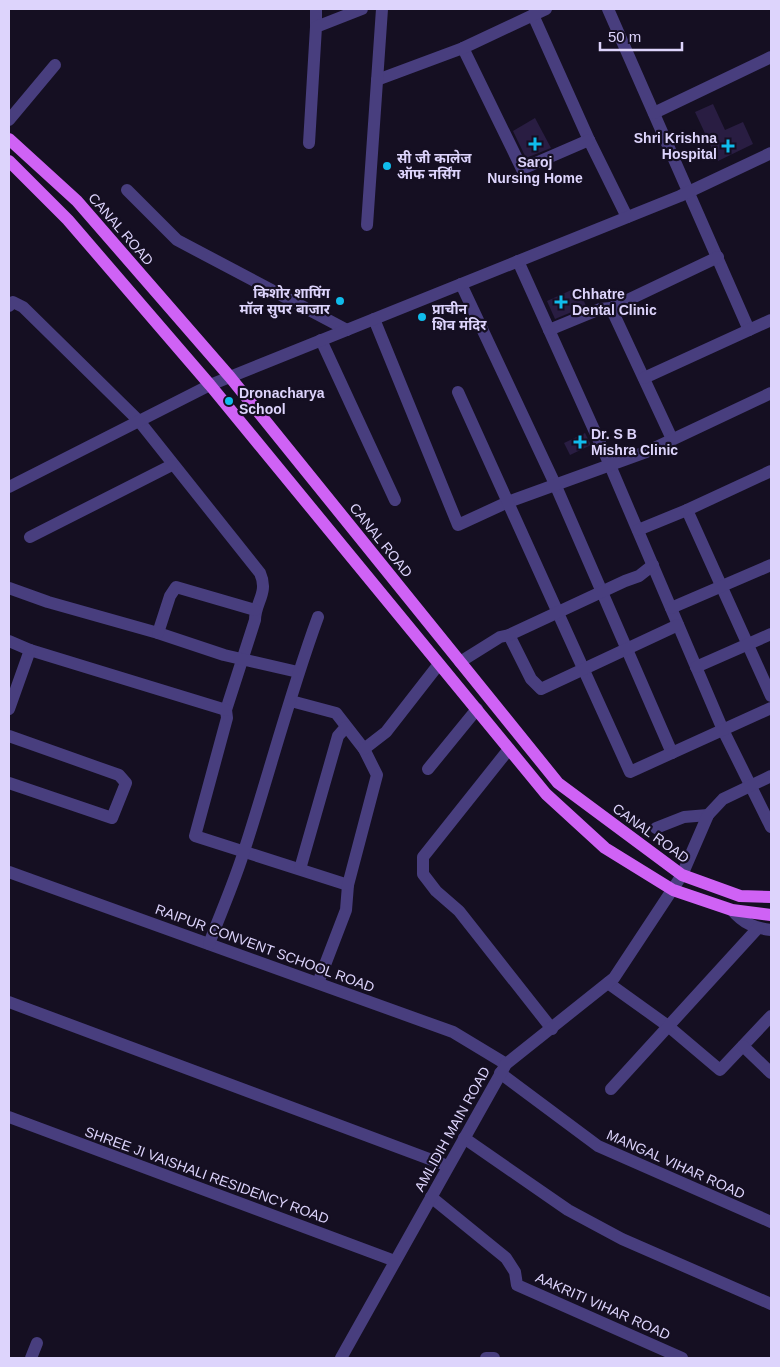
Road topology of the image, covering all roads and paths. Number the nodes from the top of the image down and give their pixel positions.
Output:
1 (316, 9) edge
2 (362, 9) edge
3 (382, 9) edge
4 (546, 9) edge
5 (608, 9) edge
6 (533, 15) junction
7 (316, 27) junction
8 (463, 48) junction
9 (771, 57) edge
10 (55, 65) dead end
11 (377, 80) junction
12 (654, 113) junction
13 (9, 120) edge
14 (9, 140) edge
15 (588, 140) junction
16 (309, 143) dead end
17 (771, 154) edge
18 (9, 161) edge
19 (127, 190) dead end
20 (689, 191) junction
21 (627, 217) junction
22 (367, 225) dead end
23 (718, 257) junction
24 (518, 261) junction
25 (461, 284) junction
26 (9, 306) edge
27 (611, 308) junction
28 (374, 319) junction
29 (771, 320) edge
30 (347, 330) junction
31 (549, 330) junction
32 (749, 330) junction
33 (321, 340) junction
34 (230, 377) junction
35 (644, 378) junction
36 (210, 385) junction
37 (458, 392) dead end
38 (771, 393) edge
39 (139, 421) junction
40 (672, 439) junction
41 (609, 463) junction
42 (172, 465) junction
43 (771, 471) edge
44 (555, 484) junction
45 (9, 487) edge
46 (395, 500) dead end
47 (508, 502) junction
48 (687, 510) junction
49 (638, 530) junction
50 (30, 537) dead end
51 (653, 565) junction
52 (771, 565) edge
53 (721, 586) junction
54 (9, 588) edge
55 (601, 593) junction
56 (671, 608) junction
57 (255, 610) junction
58 (558, 613) junction
59 (318, 617) dead end
60 (678, 625) junction
61 (158, 633) junction
62 (771, 634) edge
63 (509, 635) junction
64 (9, 641) edge
65 (747, 645) junction
66 (30, 650) junction
67 (627, 650) junction
68 (244, 658) junction
69 (460, 662) junction
70 (440, 664) junction
71 (696, 667) junction
72 (584, 669) junction
73 (298, 672) junction
74 (771, 696) edge
75 (291, 701) junction
76 (771, 708) edge
77 (9, 709) edge
78 (477, 709) junction
79 (226, 710) junction
80 (346, 727) junction
81 (723, 730) junction
82 (9, 736) edge
83 (364, 749) junction
84 (510, 749) junction
85 (672, 753) junction
86 (428, 769) dead end
87 (771, 776) edge
88 (9, 783) edge
89 (751, 786) junction
90 (708, 815) junction
91 (771, 827) edge
92 (656, 828) dead end
93 (244, 851) junction
94 (300, 869) junction
95 (9, 872) edge
96 (682, 876) junction
97 (348, 885) junction
98 (673, 890) junction
99 (771, 897) edge
100 (732, 910) junction
101 (771, 914) edge
102 (758, 928) junction
103 (771, 930) edge
104 (209, 944) junction
105 (318, 983) junction
106 (608, 983) junction
107 (9, 1002) edge
108 (771, 1016) edge
109 (668, 1026) junction
110 (552, 1029) junction
111 (743, 1046) junction
112 (503, 1069) junction
113 (771, 1073) edge
114 (611, 1089) dead end
115 (9, 1117) edge
116 (464, 1138) junction
117 (448, 1166) junction
118 (431, 1197) junction
119 (771, 1222) edge
120 (395, 1261) junction
121 (771, 1304) edge
122 (37, 1343) dead end
123 (31, 1358) edge
124 (341, 1358) edge
125 (486, 1358) edge
126 (494, 1358) edge
127 (682, 1358) edge

1 - 7 street
2 - 7 street
3 - 11 street
4 - 6 street
5 - 12 street
6 - 8 street
6 - 15 street
7 - 16 street
8 - 11 street
8 - 15 street
9 - 12 street
10 - 13 street
11 - 22 street
12 - 20 street
14 - 34 main road, CANAL ROAD
15 - 21 street
17 - 20 street
18 - 36 main road
19 - 30 street
20 - 21 street
20 - 23 street
21 - 24 street
23 - 27 street
23 - 32 street
24 - 25 street
24 - 31 street
25 - 28 street
25 - 44 street
26 - 39 street
27 - 31 street
27 - 35 street
28 - 30 street
28 - 47 street
29 - 32 street
30 - 33 street
31 - 41 street
32 - 35 street
33 - 34 street
33 - 46 street
34 - 36 street
34 - 69 main road, CANAL ROAD
35 - 40 street
36 - 39 street
36 - 70 main road
37 - 47 street
38 - 40 street
39 - 42 street
39 - 45 street
40 - 41 street
41 - 44 street
41 - 49 street
42 - 50 street
42 - 57 street
43 - 48 street
44 - 47 street
44 - 55 street
47 - 58 street
48 - 49 street
48 - 53 street
49 - 51 street
51 - 55 street
51 - 56 street
52 - 53 street
53 - 56 street
53 - 65 street
54 - 61 street
55 - 58 street
55 - 67 street
56 - 60 street
57 - 61 street
57 - 68 street
58 - 63 street
58 - 72 street
59 - 73 street
60 - 67 street
60 - 71 street
61 - 68 street
62 - 65 street
63 - 69 street
63 - 72 street
64 - 66 street
65 - 71 street
65 - 74 street
66 - 77 street
66 - 79 street
67 - 72 street
67 - 85 street
68 - 73 street
68 - 79 street
69 - 96 main road, CANAL ROAD
70 - 78 main road
70 - 83 street
71 - 81 street
72 - 85 street
73 - 75 street
75 - 80 street
75 - 93 street
76 - 81 street
78 - 84 main road
78 - 86 street
79 - 93 street
80 - 83 street
80 - 94 street
81 - 85 street
81 - 89 street
82 - 88 street
83 - 97 street
84 - 98 main road
84 - 110 street
87 - 89 street
89 - 90 street
89 - 91 street
90 - 92 street
90 - 96 street, AMLIDIH MAIN ROAD
93 - 94 street
93 - 104 street
94 - 97 street
95 - 104 street, RAIPUR CONVENT SCHOOL ROAD
96 - 98 street, AMLIDIH MAIN ROAD
96 - 99 main road, CANAL ROAD
97 - 105 street
98 - 100 main road
98 - 106 street, AMLIDIH MAIN ROAD
100 - 101 main road
100 - 102 street
102 - 103 street
102 - 109 street
104 - 105 street, RAIPUR CONVENT SCHOOL ROAD
105 - 112 street, RAIPUR CONVENT SCHOOL ROAD
106 - 109 street
106 - 110 street, AMLIDIH MAIN ROAD
107 - 117 street
108 - 111 street
109 - 111 street
109 - 114 street
110 - 112 street, AMLIDIH MAIN ROAD
111 - 113 street
112 - 116 street, AMLIDIH MAIN ROAD
112 - 119 street, MANGAL VIHAR ROAD
115 - 120 street, SHREE JI VAISHALI RESIDENCY ROAD
116 - 117 street, AMLIDIH MAIN ROAD
116 - 121 street
117 - 118 street, AMLIDIH MAIN ROAD
118 - 120 street, AMLIDIH MAIN ROAD
118 - 127 street, AAKRITI VIHAR ROAD
120 - 124 street, AMLIDIH MAIN ROAD
122 - 123 street
125 - 126 street

